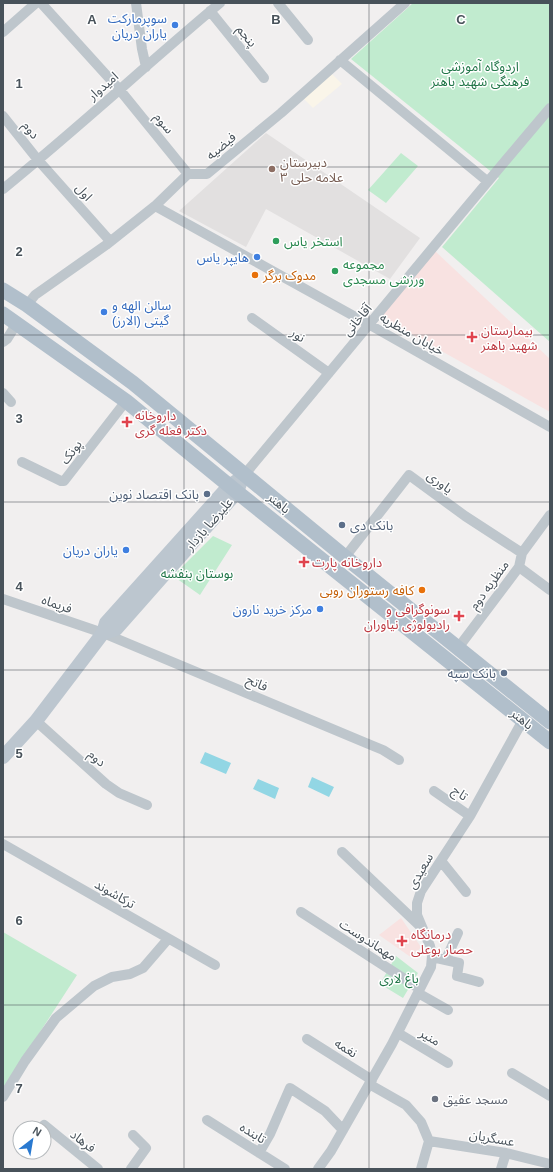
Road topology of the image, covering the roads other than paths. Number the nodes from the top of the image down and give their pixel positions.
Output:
1 (36, 3) edge
2 (41, 3) edge
3 (136, 3) edge
4 (220, 3) edge
5 (278, 3) edge
6 (405, 3) edge
7 (210, 11) junction
8 (3, 32) edge
9 (308, 40) dead end
10 (340, 60) junction
11 (146, 67) junction
12 (264, 78) dead end
13 (119, 89) junction
14 (550, 108) edge
15 (3, 116) edge
16 (38, 160) junction
17 (188, 174) junction
18 (487, 181) junction
19 (3, 189) edge
20 (155, 206) junction
21 (110, 241) junction
22 (3, 290) edge
23 (27, 305) junction
24 (3, 314) edge
25 (252, 318) dead end
26 (17, 323) junction
27 (370, 325) junction
28 (3, 342) edge
29 (329, 373) junction
30 (3, 393) edge
31 (126, 401) junction
32 (11, 402) dead end
33 (550, 427) edge
34 (22, 462) dead end
35 (238, 483) junction
36 (550, 515) edge
37 (522, 553) junction
38 (345, 557) junction
39 (519, 567) junction
40 (550, 590) edge
41 (3, 599) edge
42 (103, 633) junction
43 (458, 648) junction
44 (523, 720) junction
45 (36, 721) junction
46 (550, 722) edge
47 (550, 742) edge
48 (3, 757) edge
49 (399, 760) dead end
50 (434, 791) dead end
51 (147, 805) dead end
52 (470, 816) junction
53 (3, 844) edge
54 (342, 852) dead end
55 (441, 861) junction
56 (466, 892) dead end
57 (301, 912) dead end
58 (422, 928) junction
59 (458, 933) dead end
60 (168, 939) junction
61 (432, 957) junction
62 (446, 960) junction
63 (215, 965) dead end
64 (480, 982) dead end
65 (419, 991) junction
66 (448, 1010) dead end
67 (398, 1033) junction
68 (307, 1039) dead end
69 (448, 1063) dead end
70 (512, 1073) dead end
71 (371, 1082) junction
72 (3, 1096) edge
73 (550, 1096) edge
74 (206, 1120) dead end
75 (343, 1130) junction
76 (52, 1132) edge
77 (133, 1135) dead end
78 (430, 1141) junction
79 (259, 1153) junction
80 (506, 1153) junction
81 (548, 1160) edge
82 (98, 1169) edge
83 (131, 1169) edge
84 (285, 1169) edge
85 (318, 1169) edge
86 (422, 1169) edge
87 (501, 1169) edge

1 - 8 street
2 - 13 street, سوم
3 - 11 street
4 - 7 street, امیدوار
5 - 9 street
6 - 10 street, فیضیه
7 - 11 street, امیدوار
7 - 12 street, پنجم
10 - 17 street, فیضیه
10 - 18 street
11 - 13 street, امیدوار
13 - 16 street, امیدوار
13 - 17 street, سوم
14 - 18 street, آقاخانی
15 - 16 street, دوم
16 - 19 street, امیدوار
16 - 21 street, اول
17 - 20 street
18 - 27 street, آقاخانی
20 - 21 street
20 - 27 street, خیابان منظریه
21 - 23 street
22 - 23 main road, باهنر
23 - 26 main road
23 - 35 main road, باهنر
24 - 26 main road, باهنر
25 - 29 street, نور
26 - 28 street
26 - 31 main road, باهنر
27 - 29 street, آقاخانی
27 - 33 street, خیابان منظریه
29 - 35 street, آقاخانی
30 - 32 street
31 - 34 street, پونک
31 - 35 main road, باهنر
35 - 38 main road, باهنر
35 - 42 main road, علیرضا بازدار
35 - 44 main road, باهنر
36 - 37 street, منظریه دوم
37 - 38 street, یاوری
37 - 39 street, منظریه دوم
38 - 43 main road, باهنر
39 - 40 street
39 - 43 street, منظریه دوم
41 - 42 street, فریماه
42 - 45 main road, علیرضا بازدار
42 - 49 street, فاتح
43 - 46 main road, باهنر
44 - 47 main road, باهنر
44 - 52 street, سعیدی
45 - 48 main road, علیرضا بازدار
45 - 51 street, دوم
50 - 52 street, تاج
52 - 55 street, سعیدی
53 - 60 street, ترکاشوند
54 - 58 street
55 - 56 street
55 - 58 street, سعیدی
57 - 65 street, مهماندوست
58 - 61 street, سعیدی
59 - 62 street
60 - 63 street, ترکاشوند
60 - 72 street
61 - 62 street
61 - 65 street
62 - 64 street
65 - 66 street, مهماندوست
65 - 67 street
67 - 69 street, منیر
67 - 71 street
68 - 71 street, نغمه
70 - 73 street
71 - 75 street
71 - 78 street, نغمه
74 - 79 street, تابنده
75 - 79 street
75 - 85 street
76 - 82 street, فرهاد
77 - 83 street
78 - 80 street, عسگریان
78 - 86 street
79 - 84 street, تابنده
80 - 81 street, عسگریان
80 - 87 street

